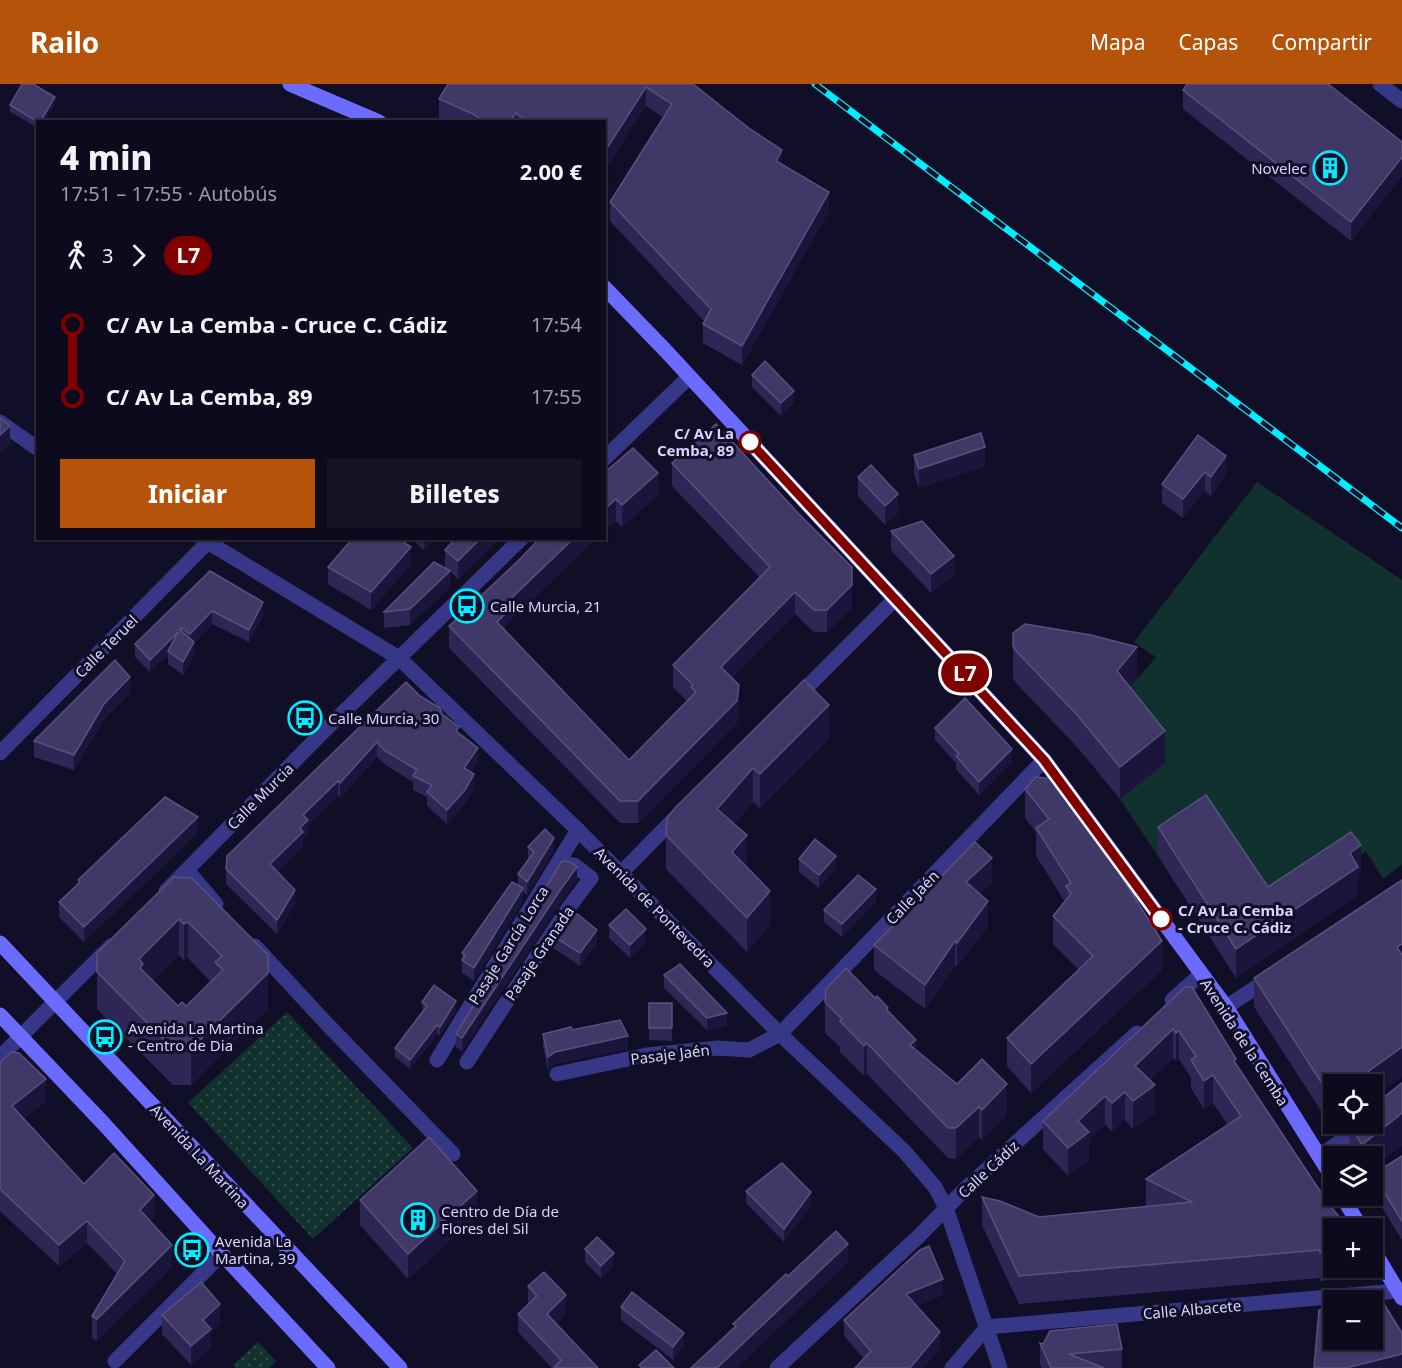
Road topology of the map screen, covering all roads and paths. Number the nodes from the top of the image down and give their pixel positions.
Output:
1 (290, 84) edge
2 (1380, 84) edge
3 (1402, 101) edge
4 (374, 120) edge
5 (606, 289) edge
6 (689, 377) junction
7 (0, 422) edge
8 (36, 448) edge
9 (606, 457) edge
10 (207, 540) edge
11 (520, 540) edge
12 (896, 598) junction
13 (399, 658) junction
14 (789, 704) edge
15 (0, 753) edge
16 (1044, 760) junction
17 (689, 804) edge
18 (578, 830) junction
19 (557, 864) junction
20 (187, 870) junction
21 (621, 873) junction
22 (154, 903) edge
23 (229, 918) edge
24 (245, 935) edge
25 (121, 936) edge
26 (0, 943) edge
27 (1285, 968) edge
28 (1201, 974) junction
29 (55, 1002) junction
30 (1226, 1007) junction
31 (0, 1015) edge
32 (780, 1034) junction
33 (21, 1037) junction
34 (0, 1058) edge
35 (437, 1060) dead end
36 (467, 1062) dead end
37 (557, 1074) dead end
38 (1350, 1134) edge
39 (453, 1154) dead end
40 (1320, 1156) junction
41 (1323, 1161) edge
42 (946, 1208) junction
43 (222, 1254) junction
44 (1383, 1266) edge
45 (1400, 1294) edge
46 (987, 1327) junction
47 (115, 1361) dead end
48 (328, 1368) edge
49 (400, 1368) edge
50 (777, 1368) edge
51 (952, 1368) edge
52 (1000, 1368) edge

1 - 4 street
2 - 3 street
5 - 6 street, Avenida de la Cemba
6 - 9 street
6 - 12 street, Avenida de la Cemba
7 - 8 street
10 - 13 street, Avenida de Pontevedra
10 - 15 street, Calle Teruel
11 - 13 street, Calle Murcia
12 - 14 street
12 - 16 street, Avenida de la Cemba
13 - 18 street, Avenida de Pontevedra
13 - 20 street, Calle Murcia
16 - 28 street, Avenida de la Cemba
16 - 32 street, Calle Jaén
17 - 21 street
18 - 19 street, Pasaje García Lorca
18 - 21 street, Avenida de Pontevedra
19 - 35 street, Pasaje García Lorca
19 - 36 street, Pasaje Granada
20 - 22 street, Calle Murcia
20 - 23 street
21 - 32 street, Avenida de Pontevedra
24 - 39 street
25 - 29 street
26 - 29 street, Avenida La Martina
27 - 30 street
28 - 30 street, Avenida de la Cemba
28 - 42 street, Calle Cádiz
29 - 33 street
29 - 49 street, Avenida La Martina
30 - 40 street, Avenida de la Cemba
31 - 33 street
32 - 37 street, Pasaje Jaén
32 - 42 street, Avenida de Pontevedra
33 - 34 street
33 - 43 street
38 - 40 street
40 - 41 street, Avenida de la Cemba
42 - 46 street, Avenida de Pontevedra
42 - 50 street, Calle Cádiz
43 - 47 street
43 - 48 street
44 - 45 street
45 - 46 street, Calle Albacete
46 - 51 street
46 - 52 street, Avenida de Pontevedra

